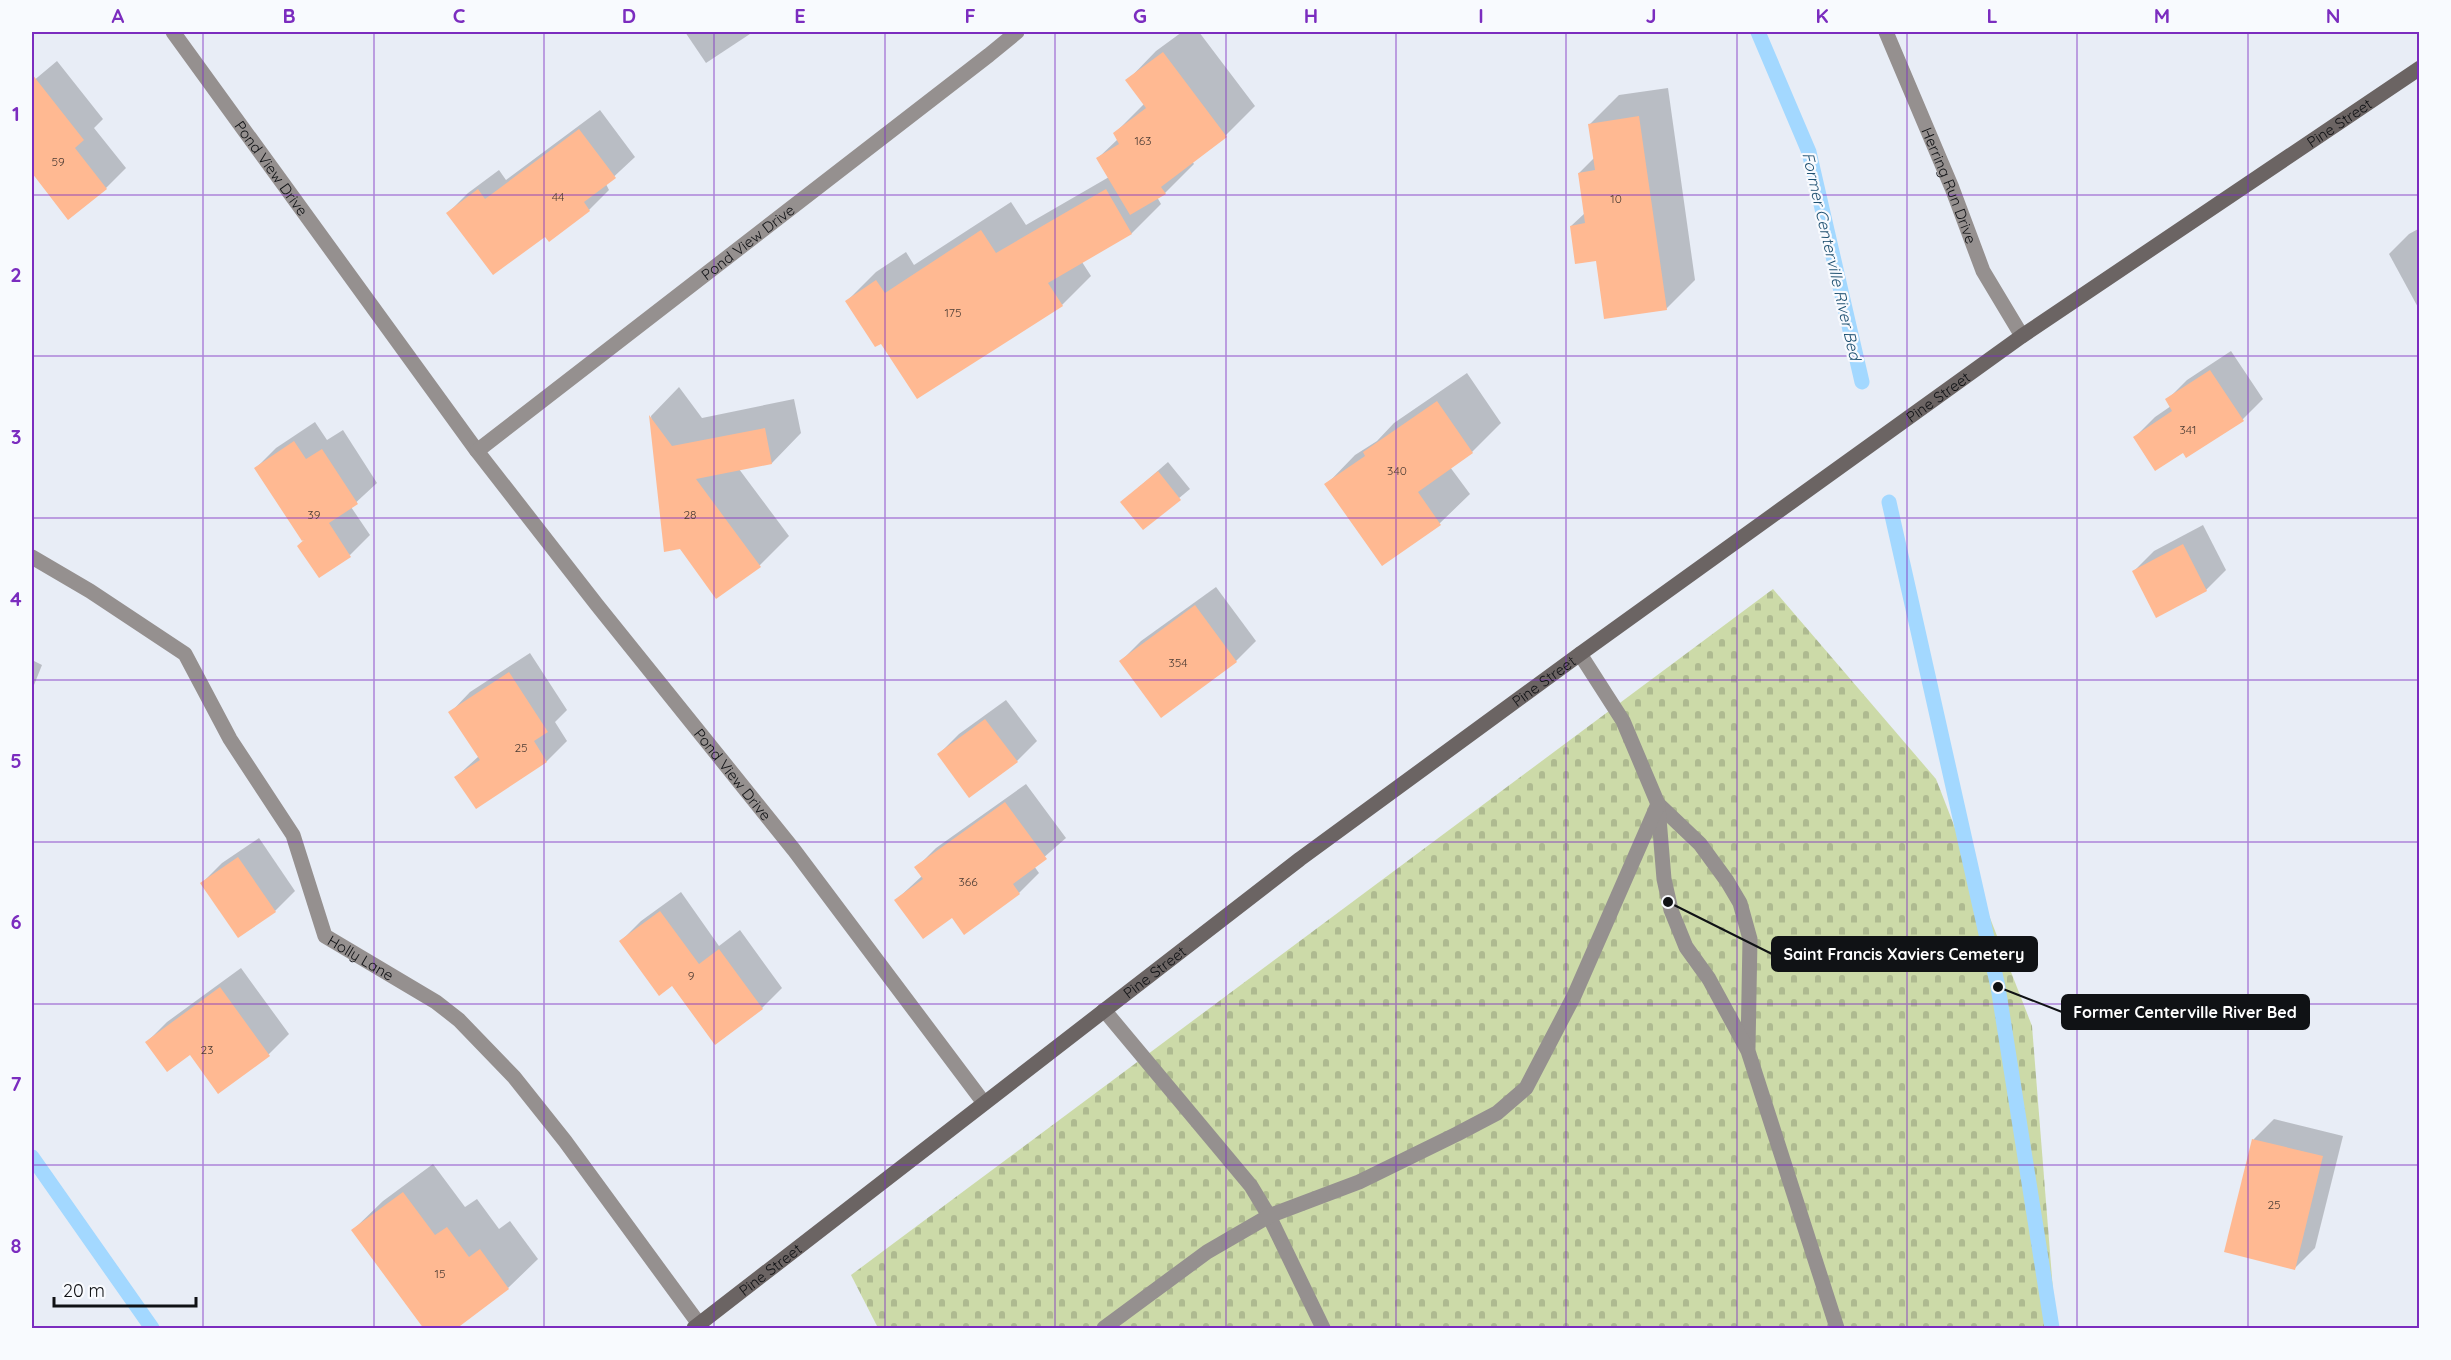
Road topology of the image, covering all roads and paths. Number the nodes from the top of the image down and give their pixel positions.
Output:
1 (173, 32) edge
2 (1017, 32) edge
3 (1886, 32) edge
4 (2420, 68) edge
5 (2022, 336) junction
6 (477, 451) junction
7 (32, 558) edge
8 (1580, 654) junction
9 (1658, 804) junction
10 (1104, 1010) junction
11 (1748, 1051) junction
12 (984, 1103) junction
13 (1269, 1216) junction
14 (697, 1326) edge
15 (1104, 1329) edge
16 (1323, 1329) edge
17 (1837, 1329) edge

1 - 6 street, Pond View Drive
2 - 6 street, Pond View Drive
3 - 5 street, Herring Run Drive
4 - 5 main road, Pine Street
5 - 8 main road, Pine Street
6 - 12 street, Pond View Drive
7 - 14 street, Holly Lane
8 - 9 street
8 - 10 main road, Pine Street
9 - 11 street
9 - 11 street
9 - 13 street
10 - 12 main road, Pine Street
10 - 13 street
11 - 17 street
12 - 14 main road, Pine Street
13 - 15 street
13 - 16 street

